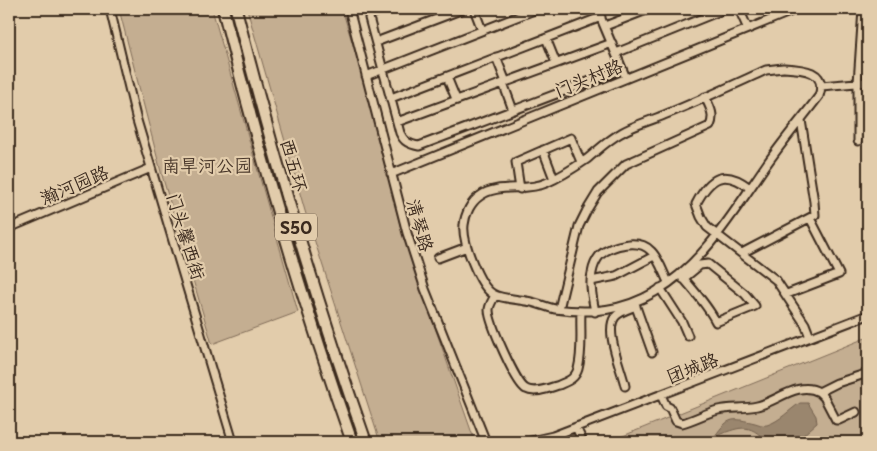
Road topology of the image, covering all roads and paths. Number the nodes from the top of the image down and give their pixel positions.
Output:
1 (110, 9) edge
2 (223, 9) edge
3 (236, 9) edge
4 (349, 9) edge
5 (384, 9) edge
6 (461, 9) edge
7 (474, 9) edge
8 (537, 9) edge
9 (597, 9) edge
10 (649, 9) edge
11 (725, 9) edge
12 (738, 9) edge
13 (797, 9) edge
14 (863, 9) edge
15 (601, 17) junction
16 (605, 26) junction
17 (748, 29) junction
18 (482, 30) junction
19 (546, 38) junction
20 (376, 42) junction
21 (612, 43) junction
22 (616, 54) junction
23 (496, 57) junction
24 (556, 63) junction
25 (383, 69) junction
26 (622, 69) junction
27 (366, 76) junction
28 (447, 77) junction
29 (626, 78) junction
30 (504, 82) junction
31 (868, 82) edge
32 (858, 84) junction
33 (821, 86) junction
34 (706, 97) junction
35 (391, 98) junction
36 (456, 100) junction
37 (513, 110) junction
38 (801, 120) junction
39 (397, 122) junction
40 (858, 141) dead end
41 (542, 150) junction
42 (581, 162) junction
43 (152, 168) junction
44 (391, 174) junction
45 (554, 179) junction
46 (520, 188) junction
47 (750, 188) junction
48 (810, 218) junction
49 (9, 228) edge
50 (718, 235) junction
51 (467, 247) junction
52 (742, 253) junction
53 (654, 256) junction
54 (438, 258) dead end
55 (681, 277) junction
56 (592, 281) junction
57 (668, 282) junction
58 (660, 288) junction
59 (787, 294) junction
60 (495, 295) junction
61 (635, 304) junction
62 (559, 309) junction
63 (581, 311) junction
64 (595, 312) junction
65 (868, 315) edge
66 (688, 336) dead end
67 (810, 337) junction
68 (652, 352) dead end
69 (868, 373) edge
70 (625, 386) dead end
71 (819, 392) junction
72 (661, 395) junction
73 (856, 412) dead end
74 (576, 427) junction
75 (233, 442) edge
76 (352, 442) edge
77 (366, 442) edge
78 (486, 442) edge
79 (526, 442) edge
80 (583, 442) edge

1 - 43 street, 门头馨西街
2 - 76 highway, 西五环 / S50
3 - 77 highway, 西五环 / S50
4 - 27 street, 清琴路
5 - 20 street
6 - 20 street
7 - 18 street
8 - 18 street
9 - 15 street
10 - 16 street
11 - 22 street
12 - 17 street
13 - 17 street, 门头村路
14 - 32 street
15 - 16 street
15 - 19 street
16 - 21 street
17 - 29 street, 门头村路
18 - 25 street
19 - 23 street
19 - 24 street
20 - 25 street
21 - 22 street
21 - 24 street
22 - 26 street
23 - 28 street
23 - 30 street
24 - 30 street
25 - 27 street
25 - 35 street
26 - 29 street
26 - 37 street
27 - 44 street, 清琴路
28 - 35 street
28 - 36 street
29 - 44 street, 门头村路
30 - 36 street
30 - 37 street
31 - 32 street
32 - 33 street
32 - 40 street
33 - 34 street
33 - 38 street
34 - 42 street
34 - 62 street
35 - 39 street
36 - 39 street
37 - 39 street
38 - 47 street
38 - 48 street
41 - 42 street
41 - 45 street
41 - 46 street
42 - 45 street
43 - 49 street, 瀚河园路
43 - 75 street, 门头馨西街
44 - 78 street, 清琴路
45 - 46 street
46 - 51 street
47 - 50 street
47 - 50 street
48 - 52 street
48 - 59 street
50 - 52 street
50 - 55 street
51 - 54 street
51 - 60 street
52 - 59 street
53 - 56 street
53 - 56 street
53 - 57 street
55 - 55 street
55 - 57 street
56 - 64 street
57 - 58 street
58 - 61 street
58 - 66 street
59 - 67 street
60 - 62 street
60 - 63 street
61 - 64 street
61 - 68 street
61 - 70 street
62 - 63 street
63 - 64 street
65 - 67 street, 团城路
67 - 72 street, 团城路
69 - 71 street
71 - 72 street
71 - 73 street
72 - 74 street, 团城路
74 - 79 street, 团城路
74 - 80 street

